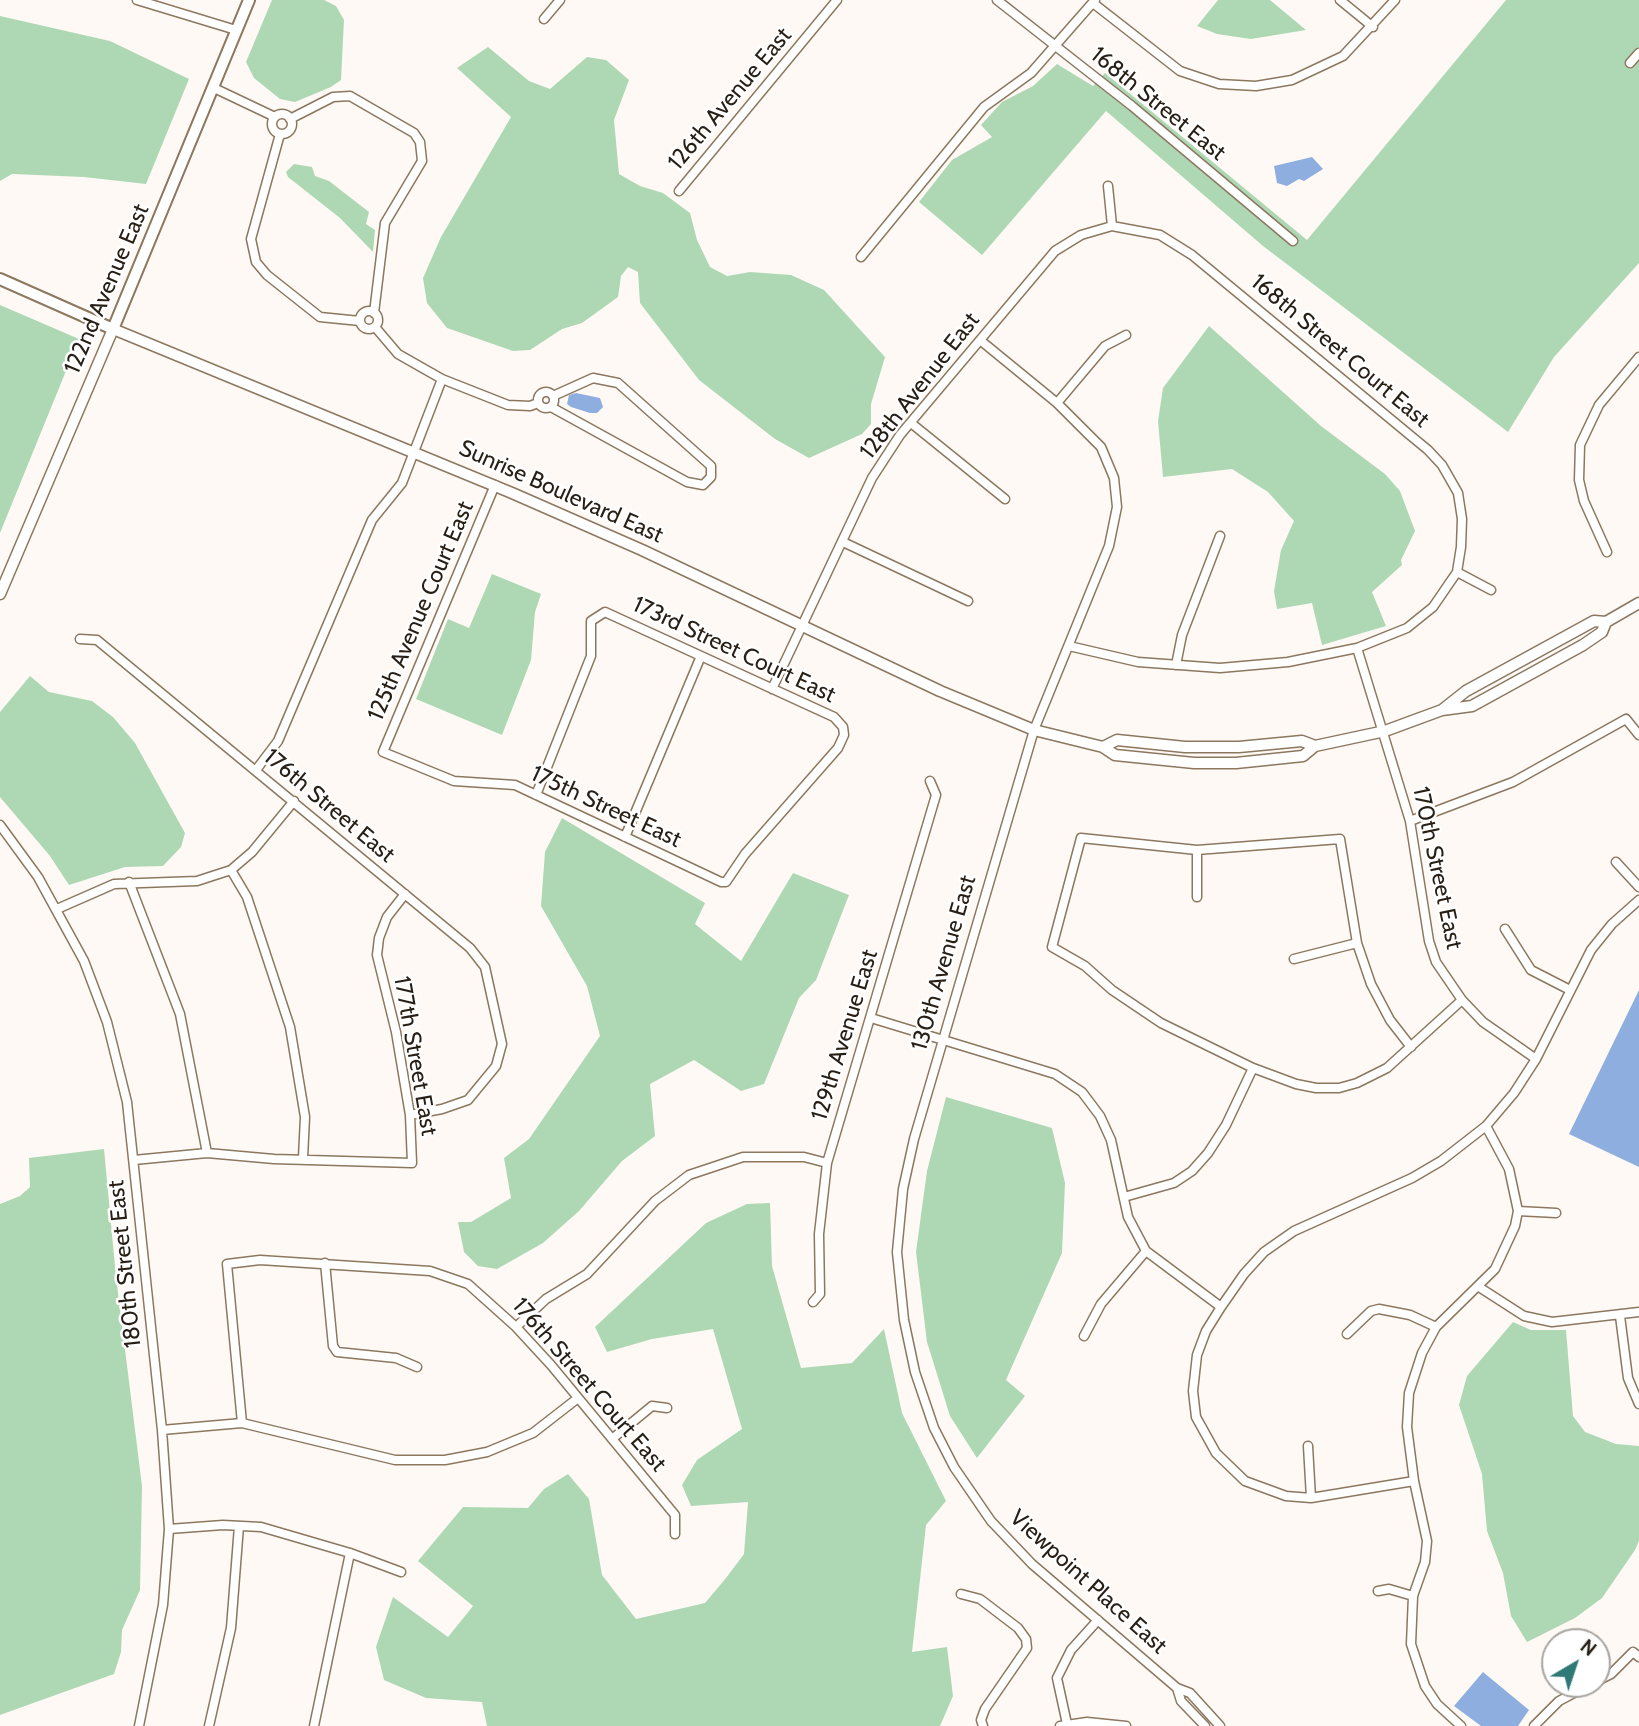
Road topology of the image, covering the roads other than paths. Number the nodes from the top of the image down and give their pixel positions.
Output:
1 (137, 0) edge
2 (249, 0) edge
3 (560, 0) edge
4 (837, 0) edge
5 (997, 0) edge
6 (1340, 0) edge
7 (1395, 0) edge
8 (1094, 2) edge
9 (544, 19) dead end
10 (1373, 27) junction
11 (236, 30) junction
12 (1057, 47) junction
13 (1639, 52) edge
14 (1630, 63) dead end
15 (214, 88) junction
16 (275, 117) junction
17 (290, 119) junction
18 (280, 134) junction
19 (1108, 186) dead end
20 (679, 191) dead end
21 (1112, 226) junction
22 (1293, 241) dead end
23 (861, 257) dead end
24 (0, 279) edge
25 (374, 313) junction
26 (360, 321) junction
27 (375, 327) junction
28 (113, 329) junction
29 (1126, 335) dead end
30 (980, 340) junction
31 (1639, 356) edge
32 (442, 379) junction
33 (554, 396) junction
34 (1057, 402) junction
35 (538, 403) junction
36 (551, 407) junction
37 (911, 422) junction
38 (413, 450) junction
39 (495, 485) junction
40 (1005, 499) dead end
41 (1220, 536) dead end
42 (843, 542) junction
43 (1607, 552) dead end
44 (1457, 572) junction
45 (1491, 590) dead end
46 (0, 594) edge
47 (968, 601) dead end
48 (1639, 603) edge
49 (1606, 622) junction
50 (803, 625) junction
51 (80, 639) dead end
52 (1069, 646) junction
53 (1357, 648) junction
54 (701, 656) junction
55 (1177, 665) junction
56 (772, 689) junction
57 (1442, 710) junction
58 (1034, 730) junction
59 (1385, 731) junction
60 (1639, 735) edge
61 (1315, 746) junction
62 (1103, 747) junction
63 (383, 752) joint
64 (256, 770) junction
65 (930, 781) dead end
66 (536, 795) junction
67 (293, 801) junction
68 (1410, 821) junction
69 (0, 825) edge
70 (625, 837) junction
71 (1197, 850) junction
72 (1616, 862) dead end
73 (231, 870) junction
74 (730, 880) joint
75 (130, 883) junction
76 (1639, 887) edge
77 (405, 894) junction
78 (1197, 897) dead end
79 (1639, 900) edge
80 (57, 909) junction
81 (1504, 929) dead end
82 (1357, 943) junction
83 (1294, 960) dead end
84 (1570, 990) junction
85 (1462, 1000) junction
86 (871, 1018) junction
87 (941, 1039) junction
88 (1411, 1047) junction
89 (1536, 1059) junction
90 (1253, 1068) junction
91 (410, 1115) junction
92 (1486, 1126) junction
93 (207, 1153) junction
94 (303, 1158) junction
95 (134, 1160) junction
96 (827, 1163) junction
97 (1124, 1197) junction
98 (1518, 1211) junction
99 (1556, 1213) dead end
100 (1146, 1251) junction
101 (326, 1263) junction
102 (1479, 1287) junction
103 (813, 1302) dead end
104 (1221, 1307) junction
105 (1639, 1312) edge
106 (1620, 1316) junction
107 (516, 1327) junction
108 (1436, 1327) junction
109 (1347, 1334) dead end
110 (1084, 1336) dead end
111 (416, 1367) dead end
112 (578, 1398) junction
113 (1639, 1404) edge
114 (667, 1408) dead end
115 (242, 1423) junction
116 (162, 1430) junction
117 (612, 1439) junction
118 (1308, 1446) dead end
119 (954, 1467) joint
120 (1414, 1481) junction
121 (1311, 1498) junction
122 (239, 1526) junction
123 (169, 1529) junction
124 (675, 1534) dead end
125 (350, 1553) junction
126 (401, 1572) dead end
127 (1378, 1591) dead end
128 (961, 1594) dead end
129 (1413, 1596) junction
130 (1098, 1620) junction
131 (1636, 1655) edge
132 (1611, 1674) edge
133 (1177, 1688) junction
134 (1565, 1698) edge
135 (1063, 1725) edge
136 (139, 1726) edge
137 (209, 1726) edge
138 (314, 1726) edge
139 (983, 1726) edge
140 (1126, 1726) edge
141 (1205, 1726) edge
142 (1220, 1726) edge
143 (1461, 1726) edge
144 (1534, 1726) edge

1 - 11 street
2 - 11 main road, 122nd Avenue East
3 - 9 street
4 - 20 street, 126th Avenue East
5 - 12 street, 168th Street East
6 - 10 street
7 - 10 street
8 - 10 street
8 - 12 street
11 - 15 main road, 122nd Avenue East
12 - 22 street, 168th Street East
12 - 23 street
13 - 14 street
15 - 16 street
15 - 28 main road, 122nd Avenue East
16 - 17 street
16 - 18 street
17 - 18 street
17 - 25 street
18 - 26 street
19 - 21 street
21 - 30 street, 128th Avenue East
21 - 44 street, 168th Street Court East
24 - 28 main road, Sunrise Boulevard East
25 - 26 street
25 - 27 street
26 - 27 street
27 - 32 street
28 - 38 street, Sunrise Boulevard East
28 - 46 street, 122nd Avenue East
29 - 34 street
30 - 34 street
30 - 37 street, 128th Avenue East
31 - 43 street
32 - 35 street
32 - 38 street
33 - 35 street
33 - 36 street
33 - 36 street
34 - 52 street, 130th Avenue East
35 - 36 street
37 - 40 street
37 - 42 street, 128th Avenue East
38 - 39 street, Sunrise Boulevard East
38 - 64 street
39 - 50 street, Sunrise Boulevard East
39 - 63 street, 125th Avenue Court East
41 - 55 street
42 - 47 street
42 - 50 street, 128th Avenue East
44 - 45 street
44 - 53 street
48 - 49 street
49 - 57 street
49 - 57 street
50 - 56 street, 128th Avenue East
50 - 58 street, Sunrise Boulevard East
51 - 64 street, 176th Street East
52 - 55 street
52 - 58 street, 130th Avenue East
53 - 55 street
53 - 59 street, 170th Street East
54 - 56 street, 173rd Street Court East
54 - 66 street, 173rd Street Court East
54 - 70 street
56 - 74 street, 173rd Street Court East
57 - 59 street, Sunrise Boulevard East
58 - 62 street, Sunrise Boulevard East
58 - 87 street, 130th Avenue East
59 - 61 street, Sunrise Boulevard East
59 - 68 street, 170th Street East
60 - 68 street
61 - 62 street, Sunrise Boulevard East
61 - 62 street, Sunrise Boulevard East
63 - 66 street, 175th Street East
64 - 67 street, 176th Street East
65 - 86 street, 129th Avenue East
66 - 70 street, 175th Street East
67 - 73 street
67 - 77 street, 176th Street East
68 - 85 street, 170th Street East
69 - 80 street, 180th Street East
70 - 74 street, 175th Street East
71 - 78 street
71 - 82 street
71 - 90 street
72 - 76 street
73 - 75 street
73 - 94 street
75 - 80 street
75 - 93 street
77 - 91 street, 177th Street East
77 - 91 street, 176th Street East
79 - 84 street
80 - 95 street, 180th Street East
81 - 84 street
82 - 83 street
82 - 88 street
84 - 89 street
85 - 88 street
85 - 89 street, 170th Street East
86 - 87 street
86 - 96 street, 129th Avenue East
87 - 97 street
87 - 119 street, 130th Avenue East
88 - 90 street
89 - 92 street
90 - 97 street
91 - 94 street, 177th Street East
92 - 98 street
92 - 104 street
93 - 94 street
93 - 95 street
95 - 116 street, 180th Street East
96 - 103 street, 129th Avenue East
96 - 107 street
97 - 100 street
98 - 99 street
98 - 102 street
100 - 104 street
100 - 110 street
101 - 107 street, 176th Street Court East
101 - 111 street
101 - 115 street, 176th Street Court East
102 - 106 street
102 - 108 street
104 - 121 street
105 - 106 street
106 - 113 street
107 - 112 street, 176th Street Court East
108 - 109 street
108 - 120 street
112 - 115 street
112 - 117 street, 176th Street Court East
114 - 117 street
115 - 116 street
116 - 123 street, 180th Street East
117 - 124 street, 176th Street Court East
118 - 121 street
119 - 130 street, Viewpoint Place East
120 - 121 street
120 - 129 street
122 - 123 street
122 - 125 street
122 - 137 street
123 - 136 street, 180th Street East
125 - 126 street
125 - 138 street
127 - 129 street
128 - 139 street
129 - 143 street
130 - 133 street, Viewpoint Place East
130 - 135 street
131 - 132 street
133 - 141 street, Viewpoint Place East
133 - 142 street, Viewpoint Place East
134 - 144 street
135 - 140 street

